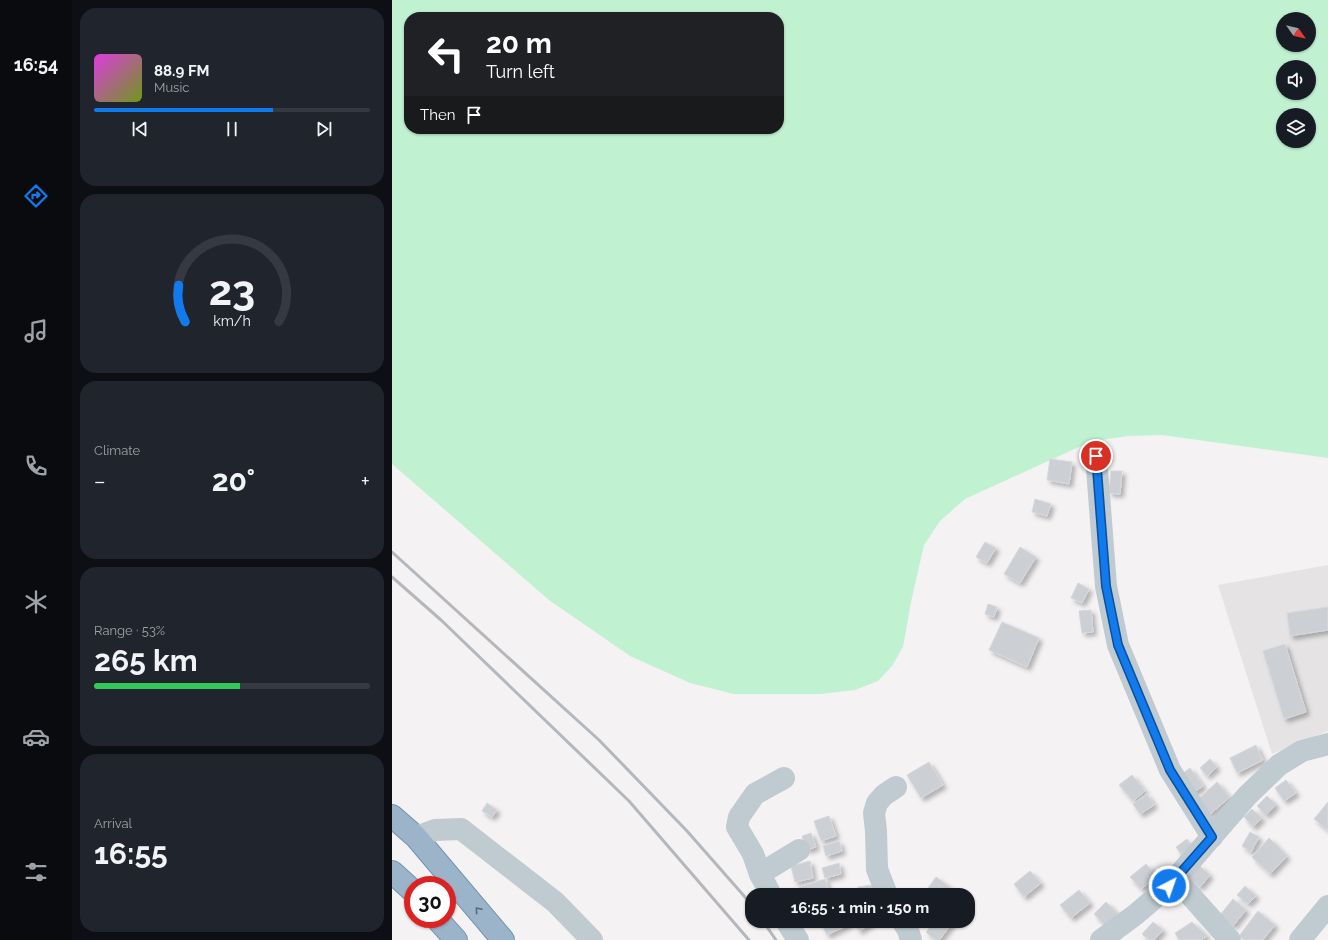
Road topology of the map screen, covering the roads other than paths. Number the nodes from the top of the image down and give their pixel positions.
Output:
1 (1096, 456) dead end
2 (1328, 744) edge
3 (784, 778) dead end
4 (896, 787) dead end
5 (392, 816) edge
6 (416, 837) junction
7 (1212, 837) junction
8 (799, 850) dead end
9 (392, 872) edge
10 (760, 874) junction
11 (1175, 878) junction
12 (404, 883) edge
13 (767, 888) edge
14 (884, 888) edge
15 (1328, 906) edge
16 (445, 928) edge
17 (790, 928) edge
18 (907, 928) edge
19 (456, 940) edge
20 (503, 940) edge
21 (592, 940) edge
22 (798, 940) edge
23 (911, 940) edge
24 (1101, 940) edge
25 (1230, 940) edge
26 (1300, 940) edge

1 - 7 street
2 - 7 street
3 - 10 street
4 - 14 street
5 - 6 highway
20 -> 6 highway
6 - 21 street
7 - 11 street
8 - 10 street
9 - 12 highway
10 - 13 street
11 - 24 street
11 - 25 street
15 - 26 street
16 - 19 highway
17 - 22 street
18 - 23 street

